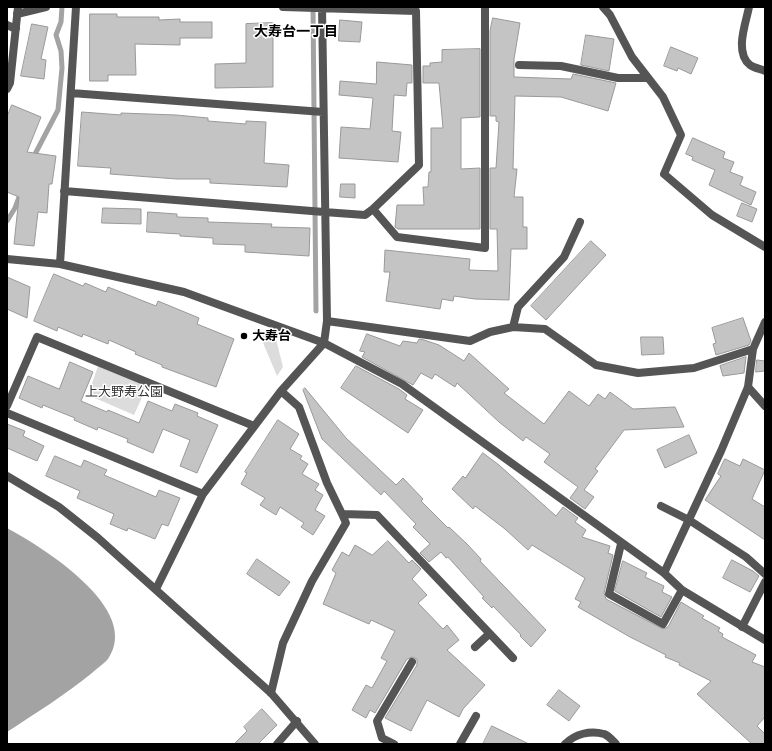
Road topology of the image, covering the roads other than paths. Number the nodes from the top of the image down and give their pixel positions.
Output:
1 (46, 7) edge
2 (76, 7) edge
3 (283, 7) edge
4 (485, 7) edge
5 (603, 7) edge
6 (749, 7) edge
7 (322, 8) edge
8 (18, 11) edge
9 (7, 25) edge
10 (16, 29) junction
11 (519, 65) dead end
12 (765, 71) edge
13 (648, 78) junction
14 (7, 89) edge
15 (70, 93) junction
16 (323, 112) junction
17 (64, 191) junction
18 (373, 209) junction
19 (324, 212) junction
20 (580, 222) dead end
21 (765, 247) edge
22 (7, 260) edge
23 (60, 264) junction
24 (327, 321) junction
25 (765, 322) edge
26 (513, 327) junction
27 (324, 343) junction
28 (753, 350) junction
29 (748, 387) junction
30 (281, 391) junction
31 (7, 406) edge
32 (765, 406) edge
33 (7, 413) edge
34 (254, 426) junction
35 (7, 476) edge
36 (203, 494) junction
37 (661, 506) dead end
38 (342, 514) junction
39 (689, 520) junction
40 (622, 544) junction
41 (664, 573) junction
42 (765, 574) edge
43 (765, 582) edge
44 (156, 589) junction
45 (682, 590) junction
46 (742, 628) junction
47 (489, 634) junction
48 (765, 640) edge
49 (475, 647) dead end
50 (513, 658) dead end
51 (412, 662) dead end
52 (271, 693) junction
53 (476, 716) dead end
54 (297, 721) junction
55 (277, 744) edge
56 (315, 744) edge
57 (394, 744) edge
58 (460, 744) edge
59 (565, 744) edge
60 (616, 744) edge

1 - 8 street
2 - 15 street
3 - 7 street
4 - 18 street
5 - 13 street
6 - 12 street
7 - 16 street
7 - 18 street
8 - 10 street
9 - 10 street
10 - 14 street
11 - 13 street
13 - 21 street
15 - 16 street
15 - 17 street
16 - 19 street
17 - 19 street
17 - 23 street
18 - 19 street
19 - 24 street
20 - 26 street
22 - 23 street
23 - 27 street
24 - 26 street
24 - 27 street
25 - 28 street
26 - 28 street
27 - 30 street
27 - 40 street
28 - 29 street
29 - 32 street
29 - 39 street
30 - 34 street
30 - 38 street
31 - 34 street
33 - 36 street
34 - 36 street
35 - 44 street
36 - 44 street
37 - 39 street
38 - 47 street
38 - 52 street
39 - 41 street
39 - 42 street
40 - 41 street
40 - 45 street
41 - 45 street
43 - 46 street
44 - 52 street
45 - 46 street
46 - 48 street
47 - 49 street
47 - 50 street
51 - 57 street
52 - 54 street
53 - 58 street
54 - 55 street
54 - 56 street
59 - 60 street

